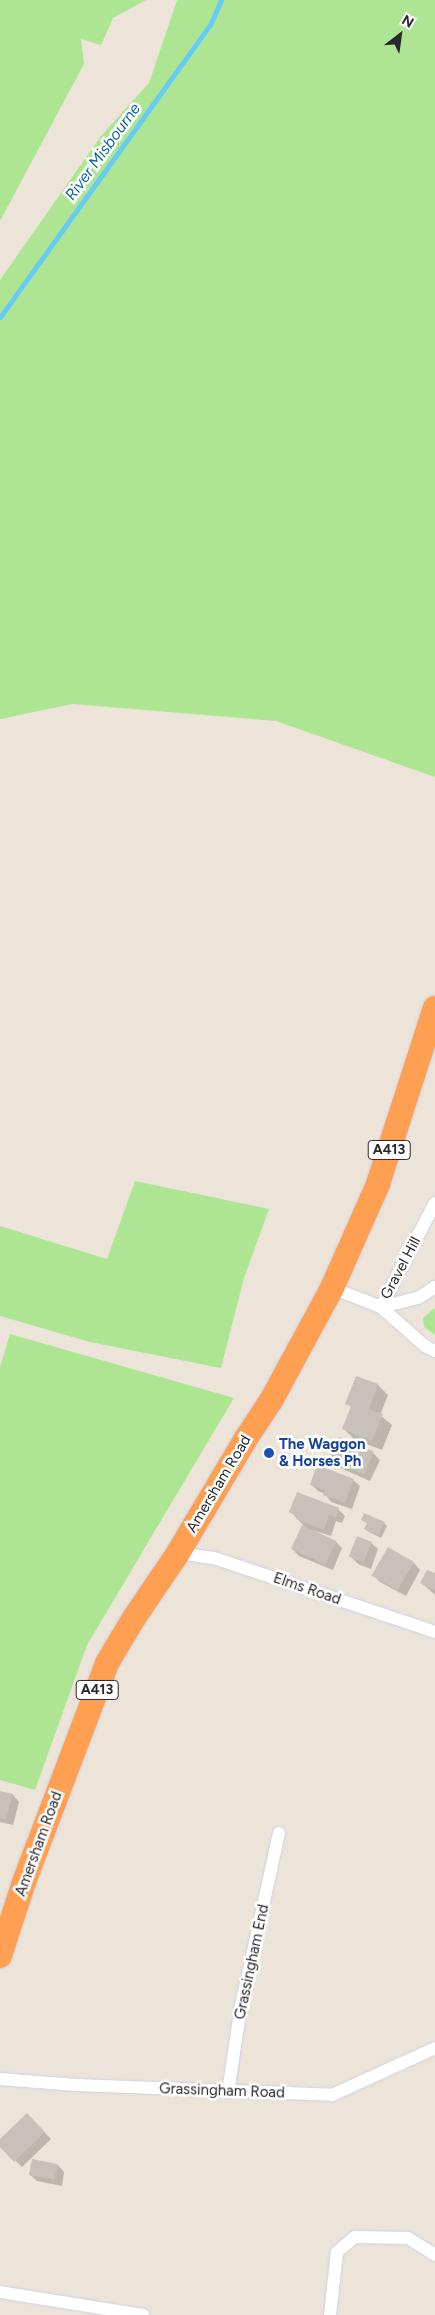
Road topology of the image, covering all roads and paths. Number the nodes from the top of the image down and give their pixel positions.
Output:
1 (435, 1008) edge
2 (435, 1203) edge
3 (435, 1287) edge
4 (332, 1288) junction
5 (381, 1307) junction
6 (435, 1351) edge
7 (178, 1552) junction
8 (435, 1632) edge
9 (279, 1834) dead end
10 (0, 1956) edge
11 (435, 2048) edge
12 (0, 2079) edge
13 (228, 2092) junction
14 (435, 2255) edge
15 (0, 2292) edge
16 (143, 2315) edge
17 (330, 2315) edge

1 - 4 highway, Amersham Road / A413
2 - 5 street, Gravel Hill
3 - 5 street
4 - 5 street
4 - 7 highway, Amersham Road / A413
5 - 6 street
7 - 8 street, Elms Road
7 - 10 highway, Amersham Road / A413
9 - 13 street, Grassingham End
11 - 13 street, Grassingham Road
12 - 13 street, Grassingham Road
14 - 17 street
15 - 16 street

